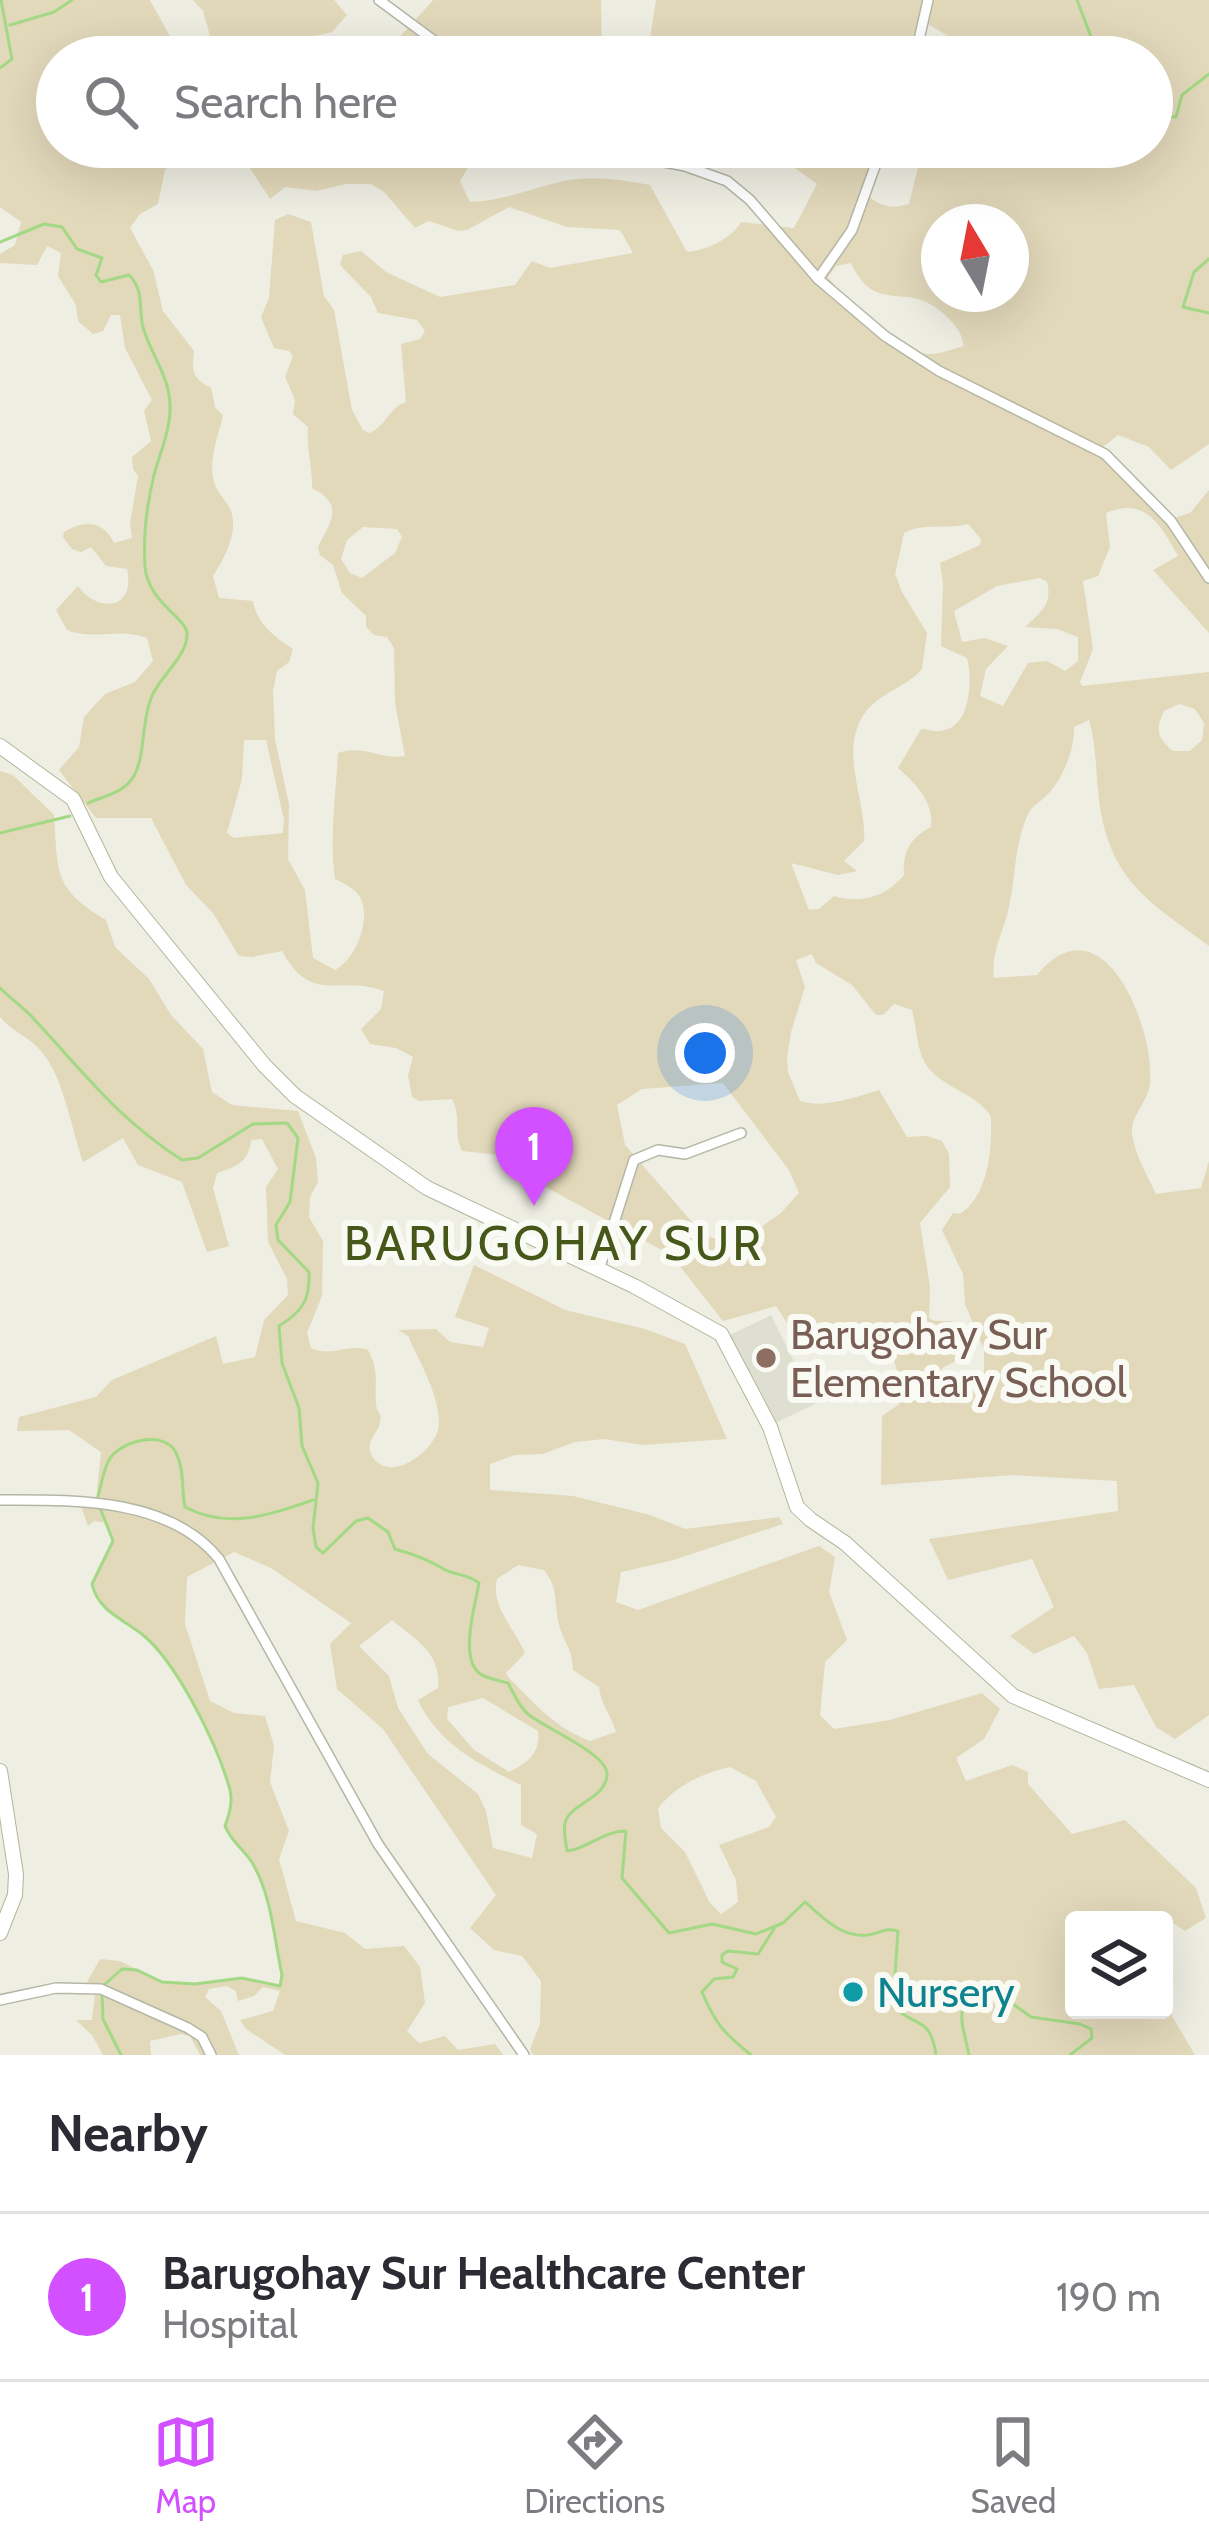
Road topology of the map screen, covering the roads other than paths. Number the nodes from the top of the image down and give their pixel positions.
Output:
1 (379, 0) edge
2 (928, 0) edge
3 (428, 36) edge
4 (920, 36) edge
5 (691, 168) edge
6 (874, 168) edge
7 (818, 279) junction
8 (1209, 578) edge
9 (0, 746) edge
10 (741, 1133) dead end
11 (599, 1270) junction
12 (0, 1500) edge
13 (0, 1771) edge
14 (1209, 1780) edge
15 (7, 1850) edge
16 (0, 1933) edge
17 (0, 2000) edge
18 (211, 2055) edge
19 (524, 2055) edge

1 - 3 street
2 - 4 street
5 - 7 street
6 - 7 street
7 - 8 street
9 - 11 street
10 - 11 street
11 - 14 street
12 - 19 street
13 - 15 street
15 - 16 street
17 - 18 street

